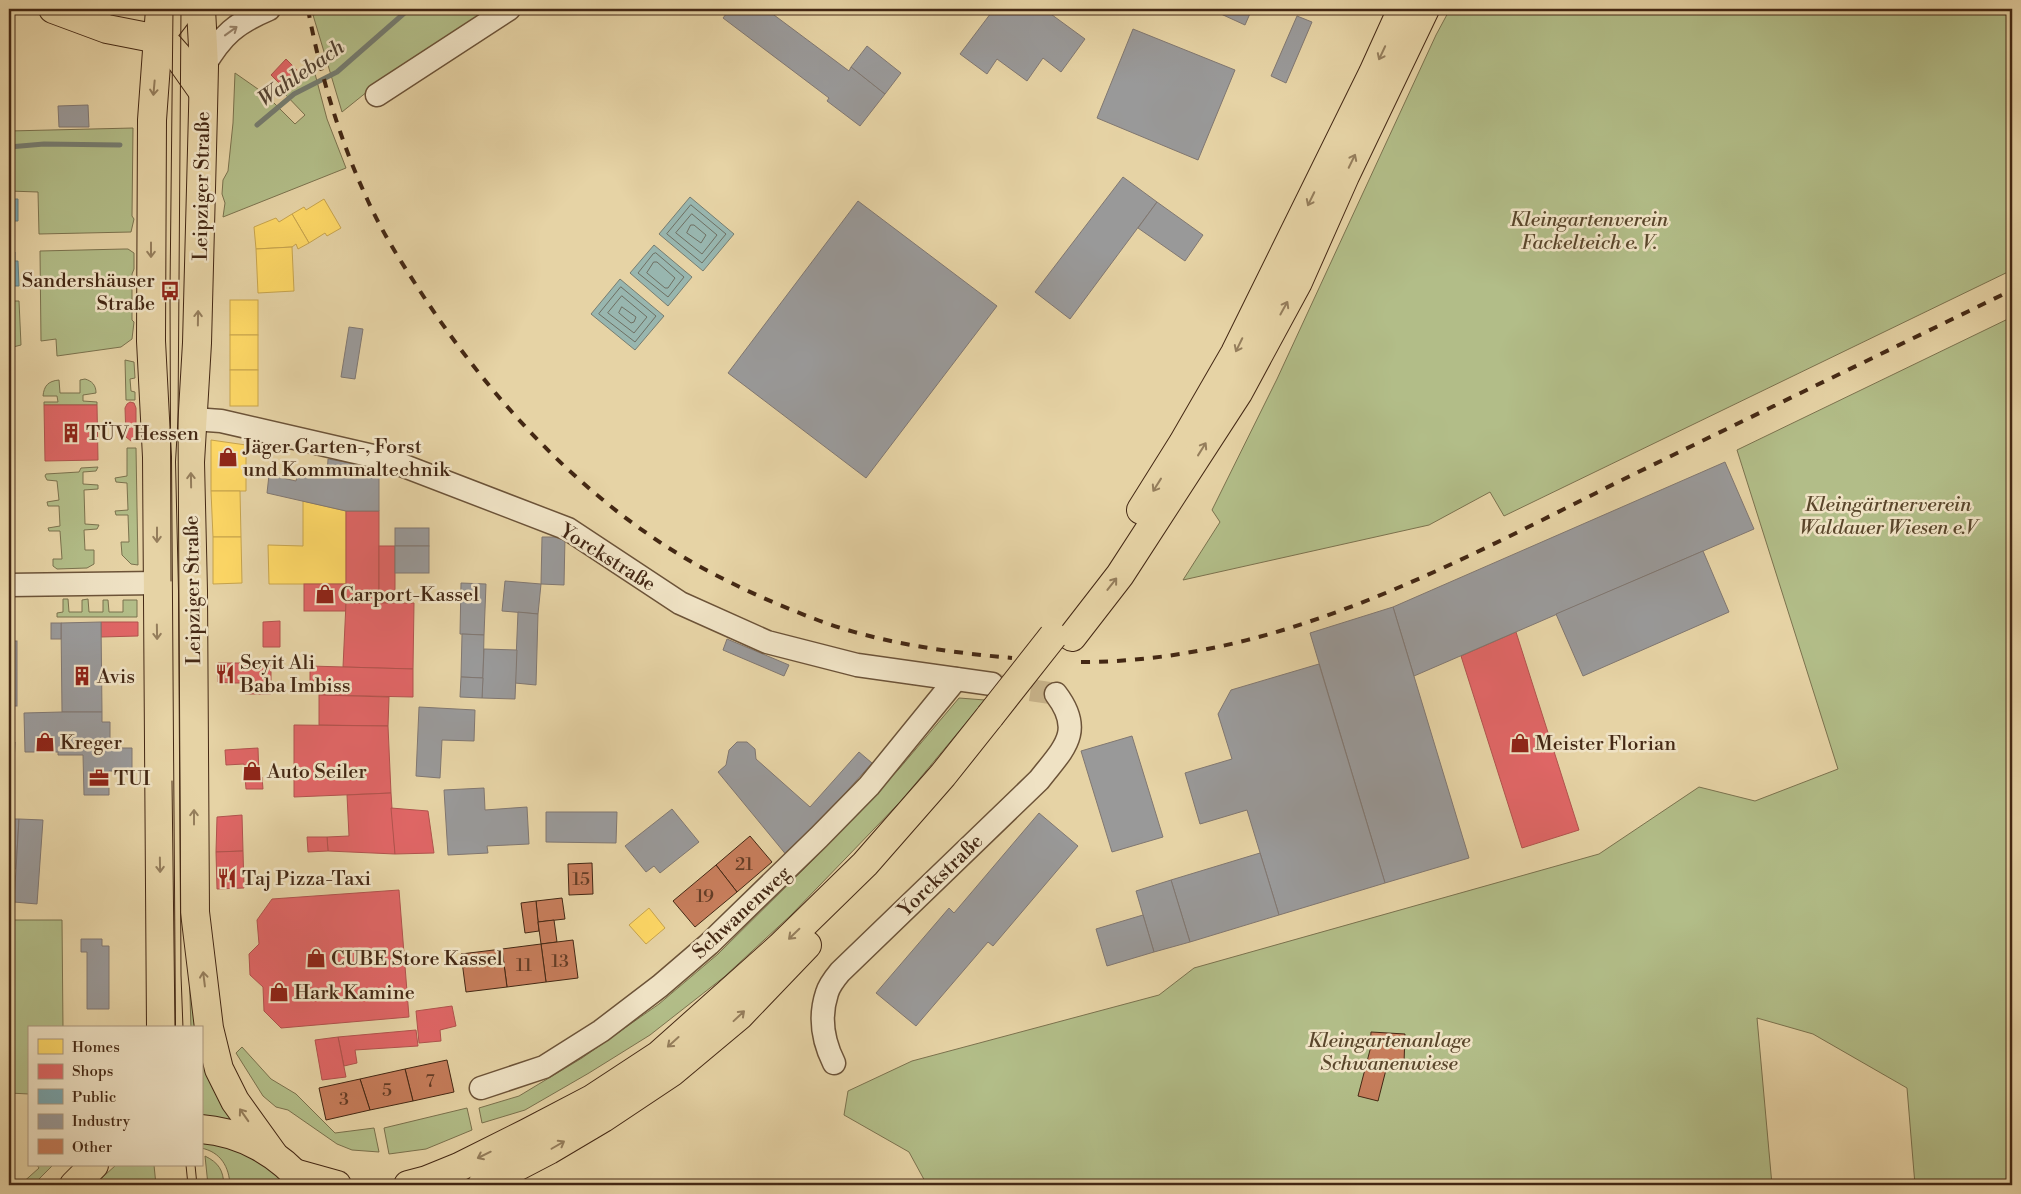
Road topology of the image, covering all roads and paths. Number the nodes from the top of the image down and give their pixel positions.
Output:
1 (53, 9) edge
2 (160, 9) edge
3 (181, 9) edge
4 (201, 9) edge
5 (269, 9) edge
6 (509, 9) edge
7 (1402, 9) edge
8 (1424, 9) edge
9 (168, 48) junction
10 (203, 79) junction
11 (377, 95) dead end
12 (193, 420) junction
13 (157, 583) junction
14 (9, 585) edge
15 (1062, 636) junction
16 (956, 679) junction
17 (992, 684) tunnel mouth
18 (1056, 694) dead end
19 (1001, 716) junction
20 (161, 1026) edge
21 (834, 1063) dead end
22 (481, 1088) dead end
23 (202, 1129) edge
24 (273, 1154) junction
25 (93, 1166) edge
26 (300, 1179) edge
27 (74, 1185) edge
28 (337, 1185) edge
29 (408, 1185) edge
30 (482, 1185) edge

1 - 9 main road
2 - 9 main road, Leipziger Straße
3 - 9 main road
4 - 10 main road, Leipziger Straße
10 -> 5 street
6 - 11 street
7 -> 15 main road
15 -> 8 main road
9 - 10 main road
9 -> 13 main road, Leipziger Straße
12 -> 10 main road, Leipziger Straße
12 - 16 street, Yorckstraße
24 -> 12 main road, Leipziger Straße
13 - 14 street
13 -> 20 main road, Leipziger Straße
15 - 19 main road, bridge
16 - 17 street, Yorckstraße
16 - 22 street, Schwanenweg
18 - 21 street, Yorckstraße
19 -> 29 main road
30 -> 19 main road
23 - 24 main road
24 - 26 main road
25 - 27 main road
26 - 28 main road

